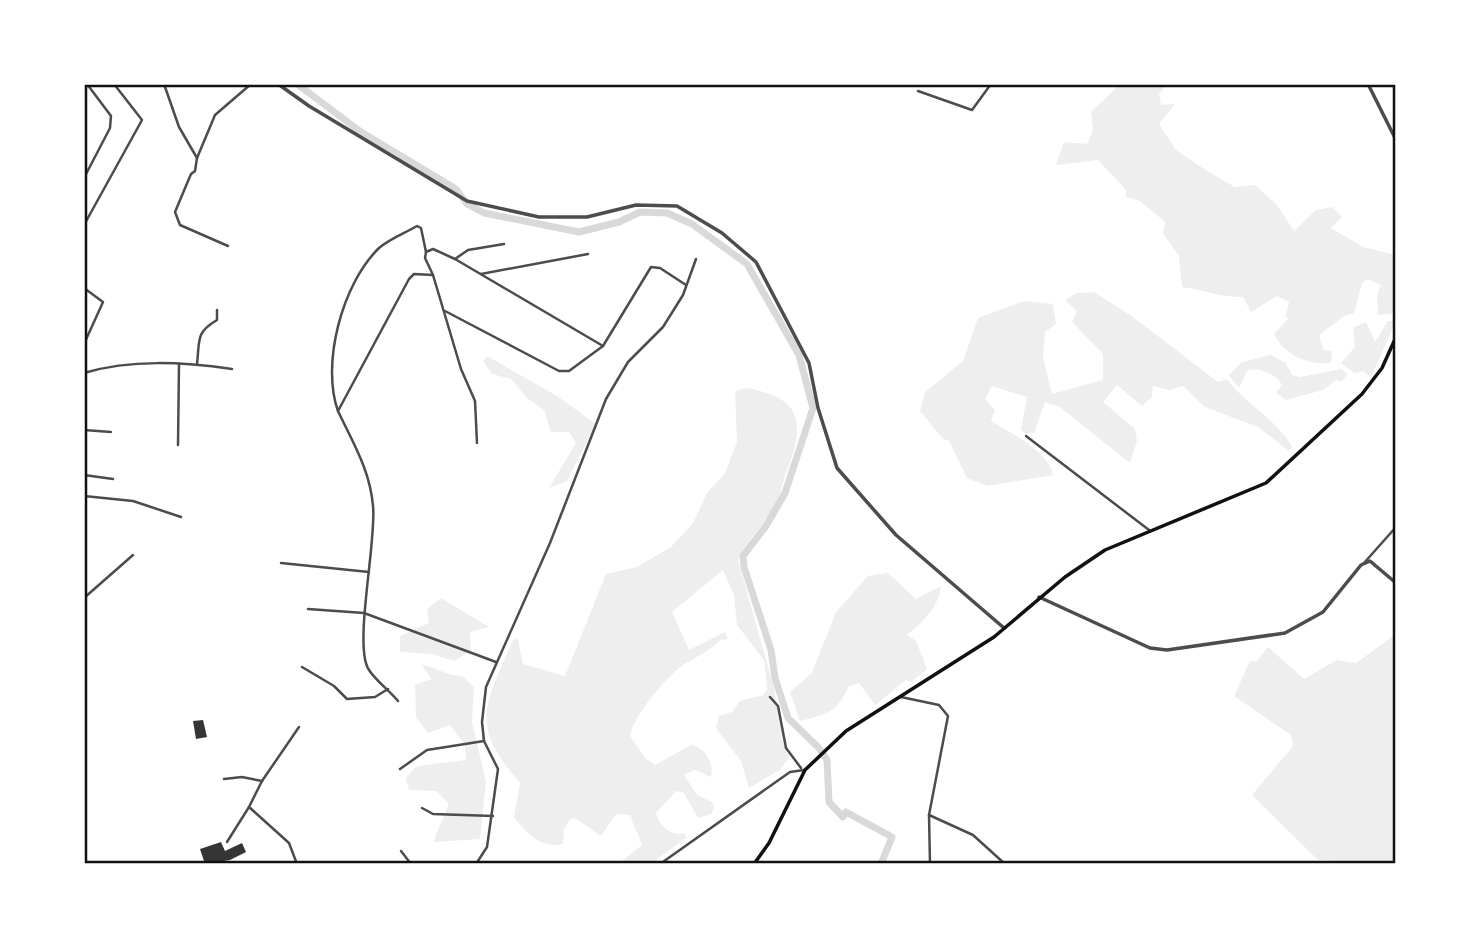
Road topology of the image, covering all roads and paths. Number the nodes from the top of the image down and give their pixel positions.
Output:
1 (86, 84) edge
2 (114, 84) edge
3 (164, 84) edge
4 (251, 84) edge
5 (278, 84) edge
6 (991, 84) edge
7 (1368, 84) edge
8 (918, 91) dead end
9 (1396, 140) edge
10 (197, 158) junction
11 (84, 178) edge
12 (84, 225) edge
13 (504, 244) dead end
14 (229, 246) dead end
15 (426, 252) junction
16 (588, 254) dead end
17 (455, 259) junction
18 (696, 259) dead end
19 (480, 274) junction
20 (433, 275) junction
21 (687, 285) junction
22 (84, 288) edge
23 (217, 310) dead end
24 (445, 312) junction
25 (1396, 338) edge
26 (84, 344) edge
27 (603, 346) junction
28 (179, 364) junction
29 (197, 364) junction
30 (232, 369) dead end
31 (84, 373) edge
32 (338, 411) junction
33 (84, 430) edge
34 (111, 432) dead end
35 (1026, 436) dead end
36 (477, 443) dead end
37 (178, 445) dead end
38 (84, 475) edge
39 (113, 479) dead end
40 (84, 496) edge
41 (181, 517) dead end
42 (1396, 527) edge
43 (1149, 530) junction
44 (133, 555) dead end
45 (281, 563) dead end
46 (1361, 565) junction
47 (369, 572) junction
48 (1396, 583) edge
49 (1039, 597) junction
50 (84, 598) edge
51 (308, 609) dead end
52 (364, 613) junction
53 (1004, 628) junction
54 (497, 663) junction
55 (302, 667) dead end
56 (388, 689) junction
57 (770, 696) dead end
58 (898, 697) junction
59 (398, 701) dead end
60 (299, 727) dead end
61 (484, 741) junction
62 (400, 769) dead end
63 (803, 769) junction
64 (224, 779) dead end
65 (262, 781) junction
66 (249, 807) junction
67 (422, 808) dead end
68 (929, 815) junction
69 (493, 816) junction
70 (227, 842) dead end
71 (401, 851) dead end
72 (297, 864) edge
73 (411, 864) edge
74 (476, 864) edge
75 (660, 864) edge
76 (754, 864) edge
77 (930, 864) edge
78 (1005, 864) edge

1 - 11 street
2 - 12 street
3 - 10 street
4 - 10 street
5 - 53 street
6 - 8 street
7 - 9 street
10 - 14 street
13 - 17 street
15 - 17 street
15 - 20 street
15 - 32 street
16 - 19 street
17 - 19 street
18 - 21 street
19 - 27 street
20 - 24 street
20 - 32 street
21 - 27 street
21 - 54 street
22 - 26 street
23 - 29 street
24 - 27 street
24 - 36 street
25 - 43 main road
28 - 29 street
28 - 31 street
28 - 37 street
29 - 30 street
32 - 47 street
33 - 34 street
35 - 43 street
38 - 39 street
40 - 41 street
42 - 46 street
43 - 49 main road
44 - 50 street
45 - 47 street
46 - 48 street
46 - 49 street
47 - 52 street
49 - 53 main road
51 - 52 street
52 - 54 street
52 - 56 street
53 - 58 main road
54 - 61 street
55 - 56 street
56 - 59 street
57 - 63 street
58 - 63 main road
58 - 68 street
60 - 65 street
61 - 62 street
61 - 69 street
63 - 75 street
63 - 76 main road
64 - 65 street
65 - 66 street
66 - 70 street
66 - 72 street
67 - 69 street
68 - 77 street
68 - 78 street
69 - 74 street
71 - 73 street

